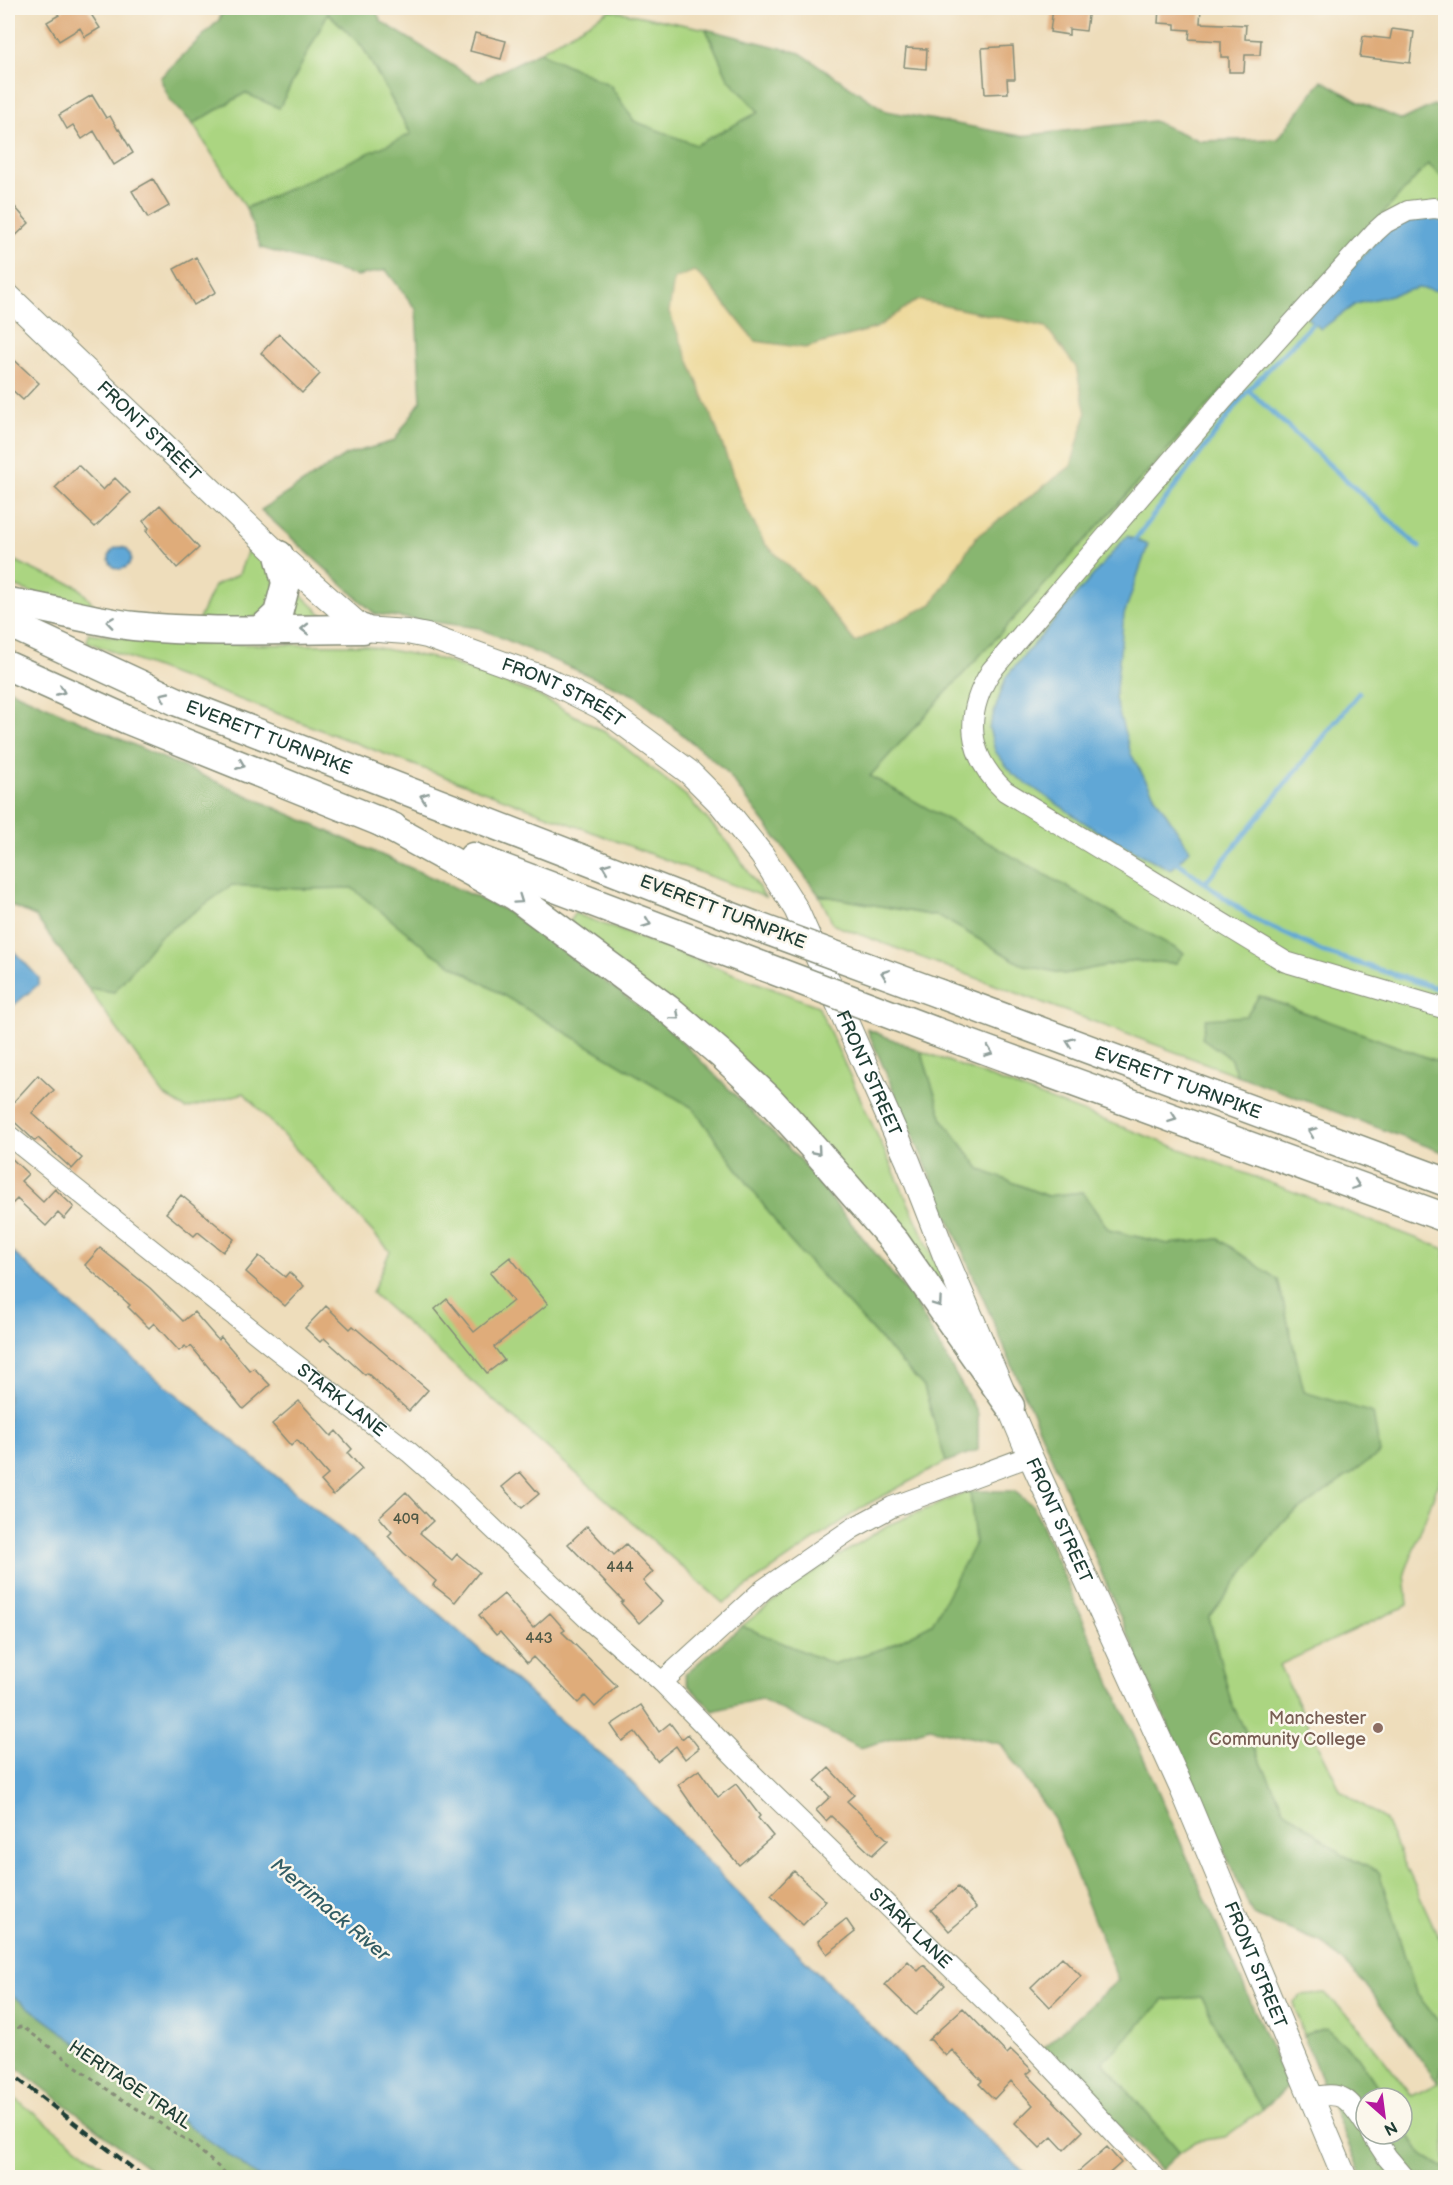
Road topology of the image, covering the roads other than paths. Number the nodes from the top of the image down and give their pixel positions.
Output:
1 (1446, 210) edge
2 (8, 296) edge
3 (279, 555) junction
4 (8, 602) edge
5 (8, 624) edge
6 (363, 629) junction
7 (261, 630) junction
8 (8, 666) edge
9 (377, 820) junction
10 (1446, 1009) edge
11 (8, 1135) edge
12 (1446, 1182) edge
13 (1446, 1218) edge
14 (1010, 1406) junction
15 (1030, 1456) junction
16 (662, 1682) junction
17 (1313, 2098) junction
18 (1354, 2107) edge
19 (1380, 2146) edge
20 (1156, 2178) edge
21 (1345, 2178) edge
22 (1405, 2178) edge

1 - 10 street
2 - 3 main road, FRONT STREET
3 - 6 main road, FRONT STREET
3 - 7 highway
7 -> 4 highway
12 -> 5 highway, EVERETT TURNPIKE, bridge
6 -> 7 highway
6 - 14 main road, FRONT STREET
8 -> 9 highway, EVERETT TURNPIKE
9 -> 13 highway, EVERETT TURNPIKE, bridge
9 -> 14 highway
11 - 16 street, STARK LANE
14 - 15 main road, FRONT STREET
15 - 16 street
15 - 17 main road, FRONT STREET
16 - 20 street, STARK LANE
17 - 18 street
17 - 21 main road, FRONT STREET
19 - 22 street

